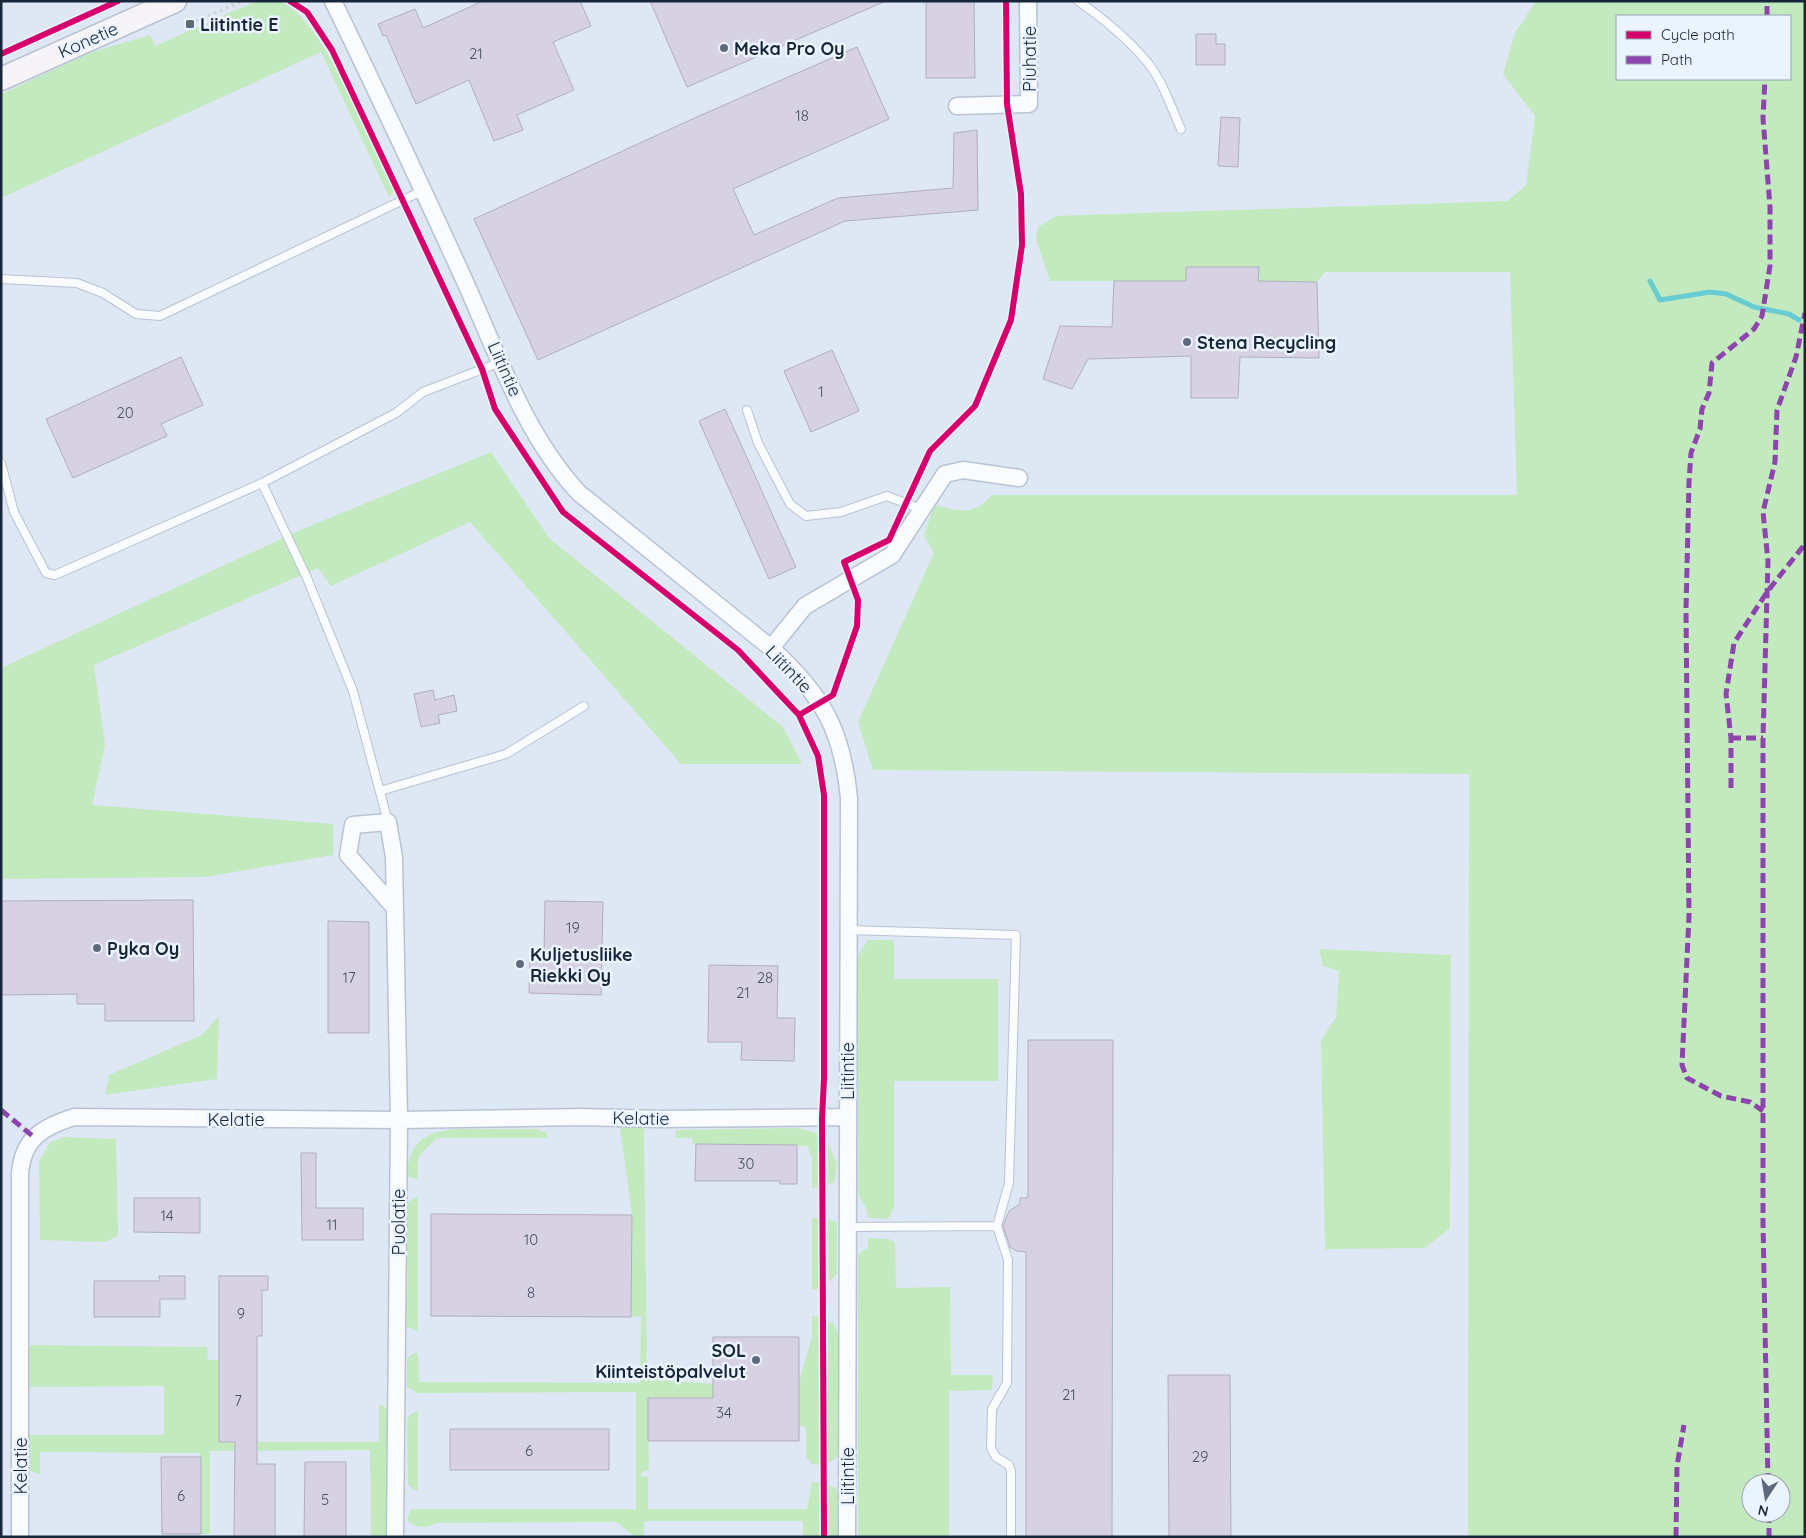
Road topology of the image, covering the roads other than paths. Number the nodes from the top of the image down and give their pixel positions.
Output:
1 (176, 1) edge
2 (333, 1) edge
3 (1028, 1) edge
4 (1078, 1) edge
5 (1, 79) edge
6 (957, 106) dead end
7 (1181, 128) dead end
8 (424, 190) junction
9 (1, 280) edge
10 (502, 362) junction
11 (747, 410) dead end
12 (1, 463) edge
13 (1019, 478) dead end
14 (262, 483) junction
15 (921, 510) junction
16 (771, 648) junction
17 (584, 706) dead end
18 (380, 791) junction
19 (388, 822) junction
20 (394, 907) junction
21 (847, 930) junction
22 (847, 1117) junction
23 (399, 1120) junction
24 (997, 1226) junction
25 (847, 1227) junction
26 (20, 1537) edge
27 (396, 1537) edge
28 (847, 1537) edge
29 (1011, 1537) edge

1 - 5 street, Konetie
2 - 8 street, Liitintie
3 - 6 street, Piuhatie
4 - 7 lane
8 - 9 lane
8 - 10 street, Liitintie
10 - 14 lane
10 - 16 street, Liitintie
11 - 15 lane
12 - 14 lane
13 - 15 street
14 - 18 lane
15 - 16 street
16 - 21 street, Liitintie
17 - 18 lane
18 - 19 lane
19 - 20 street, Puolatie
19 - 20 street
20 - 23 street, Puolatie
21 - 22 street, Liitintie
21 - 24 lane
22 - 23 street, Kelatie
22 - 25 street, Liitintie
23 - 26 street, Kelatie
23 - 27 street, Puolatie
24 - 25 lane
24 - 29 lane
25 - 28 street, Liitintie

